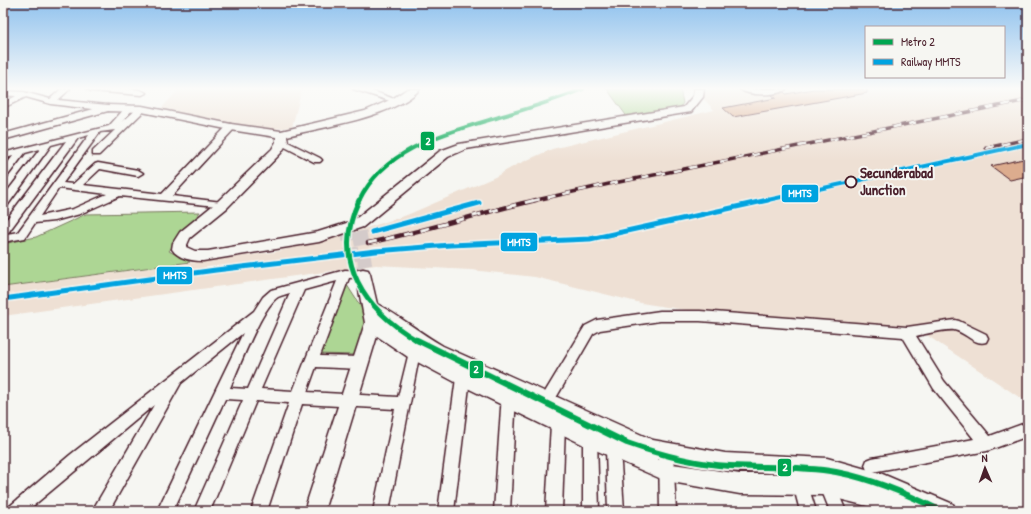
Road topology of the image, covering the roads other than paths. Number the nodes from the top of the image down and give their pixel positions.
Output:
1 (91, 113) edge
2 (125, 113) edge
3 (138, 113) edge
4 (161, 113) edge
5 (367, 113) edge
6 (668, 113) edge
7 (124, 126) junction
8 (112, 128) junction
9 (231, 128) junction
10 (97, 130) junction
11 (75, 136) junction
12 (3, 138) edge
13 (282, 138) junction
14 (47, 145) junction
15 (22, 152) junction
16 (96, 152) dead end
17 (3, 156) edge
18 (317, 160) dead end
19 (138, 173) dead end
20 (3, 176) edge
21 (56, 185) junction
22 (75, 187) junction
23 (118, 193) junction
24 (166, 197) junction
25 (3, 204) edge
26 (222, 205) junction
27 (32, 220) junction
28 (3, 231) edge
29 (3, 238) edge
30 (345, 274) junction
31 (363, 274) joint
32 (300, 287) junction
33 (258, 314) junction
34 (372, 316) junction
35 (907, 332) junction
36 (982, 338) dead end
37 (416, 346) junction
38 (313, 361) junction
39 (361, 363) junction
40 (178, 376) junction
41 (463, 378) junction
42 (509, 392) junction
43 (220, 393) junction
44 (253, 395) junction
45 (298, 398) junction
46 (349, 400) junction
47 (403, 403) junction
48 (543, 409) junction
49 (558, 424) junction
50 (1028, 429) edge
51 (590, 439) junction
52 (987, 444) junction
53 (613, 449) junction
54 (666, 452) junction
55 (872, 465) dead end
56 (817, 467) junction
57 (666, 472) junction
58 (801, 484) junction
59 (826, 486) junction
60 (885, 493) junction
61 (15, 511) edge
62 (100, 511) edge
63 (165, 511) edge
64 (202, 511) edge
65 (259, 511) edge
66 (314, 511) edge
67 (381, 511) edge
68 (446, 511) edge
69 (502, 511) edge
70 (554, 511) edge
71 (591, 511) edge
72 (616, 511) edge
73 (668, 511) edge
74 (808, 511) edge
75 (838, 511) edge
76 (911, 511) edge
77 (946, 511) edge

1 - 12 street
2 - 8 street
3 - 7 street
4 - 9 street
5 - 13 street
6 - 26 street
7 - 8 street
7 - 16 street
8 - 10 street
9 - 13 street
9 - 24 street
10 - 11 street
10 - 21 street
11 - 14 street
11 - 28 street
13 - 18 street
13 - 26 street
14 - 15 street
14 - 25 street
15 - 17 street
15 - 20 street
19 - 22 street
21 - 22 street
21 - 27 street
22 - 23 street
23 - 24 street
23 - 27 street
24 - 26 street
27 - 29 street
30 - 31 street
30 - 32 street
30 - 38 street
31 - 34 street
32 - 33 street
32 - 44 street
33 - 40 street
33 - 43 street
34 - 37 street
34 - 39 street
35 - 36 street
35 - 48 street
35 - 52 street
37 - 41 street
37 - 42 street
37 - 47 street
38 - 39 street
38 - 45 street
39 - 46 street
40 - 61 street
40 - 62 street
41 - 42 street
41 - 68 street
42 - 48 street
42 - 69 street
43 - 44 street
43 - 63 street
44 - 45 street
44 - 64 street
45 - 46 street
45 - 65 street
46 - 47 street
46 - 66 street
47 - 67 street
48 - 49 street
48 - 54 street
49 - 51 street
49 - 70 street
50 - 52 street
51 - 53 street
51 - 71 street
52 - 55 street
53 - 57 street
53 - 72 street
54 - 56 street
54 - 57 street
56 - 59 street
56 - 60 street
57 - 58 street
57 - 73 street
58 - 59 street
58 - 74 street
59 - 60 street
59 - 75 street
60 - 76 street
60 - 77 street

